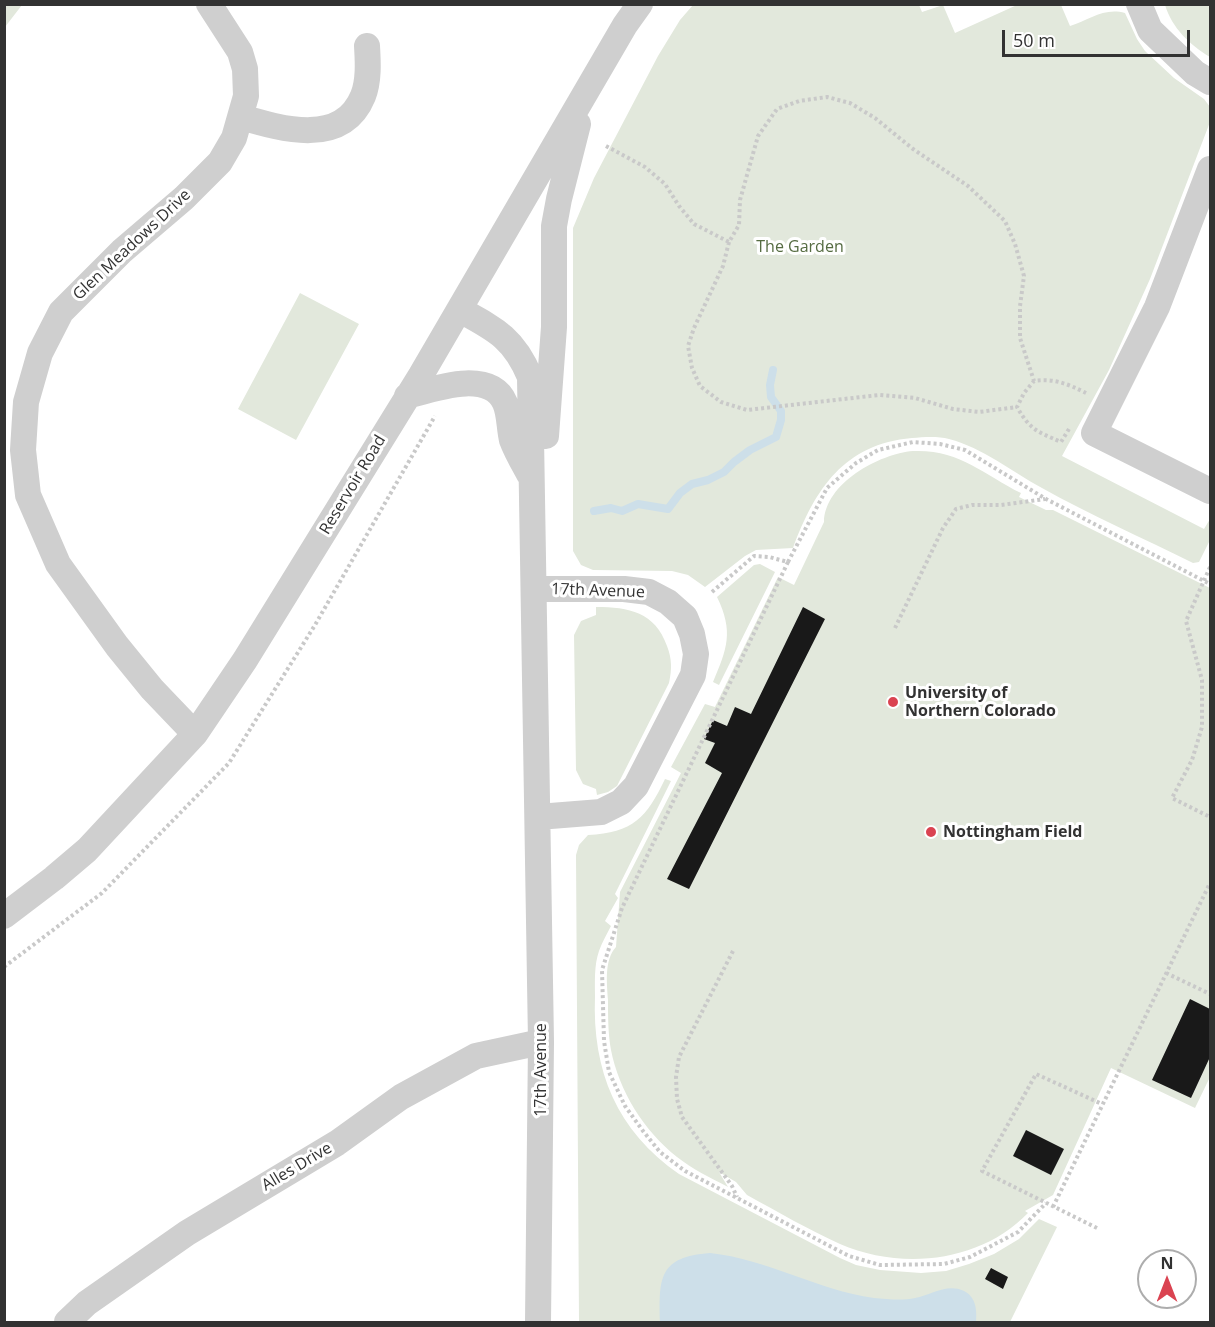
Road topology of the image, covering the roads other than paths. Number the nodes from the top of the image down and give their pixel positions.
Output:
1 (209, 4) edge
2 (640, 4) edge
3 (1139, 4) edge
4 (368, 46) dead end
5 (1210, 82) edge
6 (586, 94) junction
7 (241, 117) junction
8 (1210, 169) edge
9 (460, 310) junction
10 (407, 396) junction
11 (533, 482) junction
12 (1210, 491) edge
13 (534, 589) junction
14 (195, 734) junction
15 (538, 817) junction
16 (4, 916) edge
17 (542, 1042) junction
18 (67, 1323) edge
19 (538, 1323) edge

1 - 7 street, Glen Meadows Drive
2 - 6 street, Reservoir Road
3 - 5 street
4 - 7 street
6 - 9 street, Reservoir Road
6 - 11 street
7 - 14 street, Glen Meadows Drive
8 - 12 street
9 - 10 street, Reservoir Road
9 - 11 street, 17th Avenue
10 - 11 street
10 - 14 street, Reservoir Road
11 - 13 street, 17th Avenue
13 - 15 street, 17th Avenue
13 - 15 street, 17th Avenue
14 - 16 street, Reservoir Road
15 - 17 street, 17th Avenue
17 - 18 street, Alles Drive
17 - 19 street, 17th Avenue

